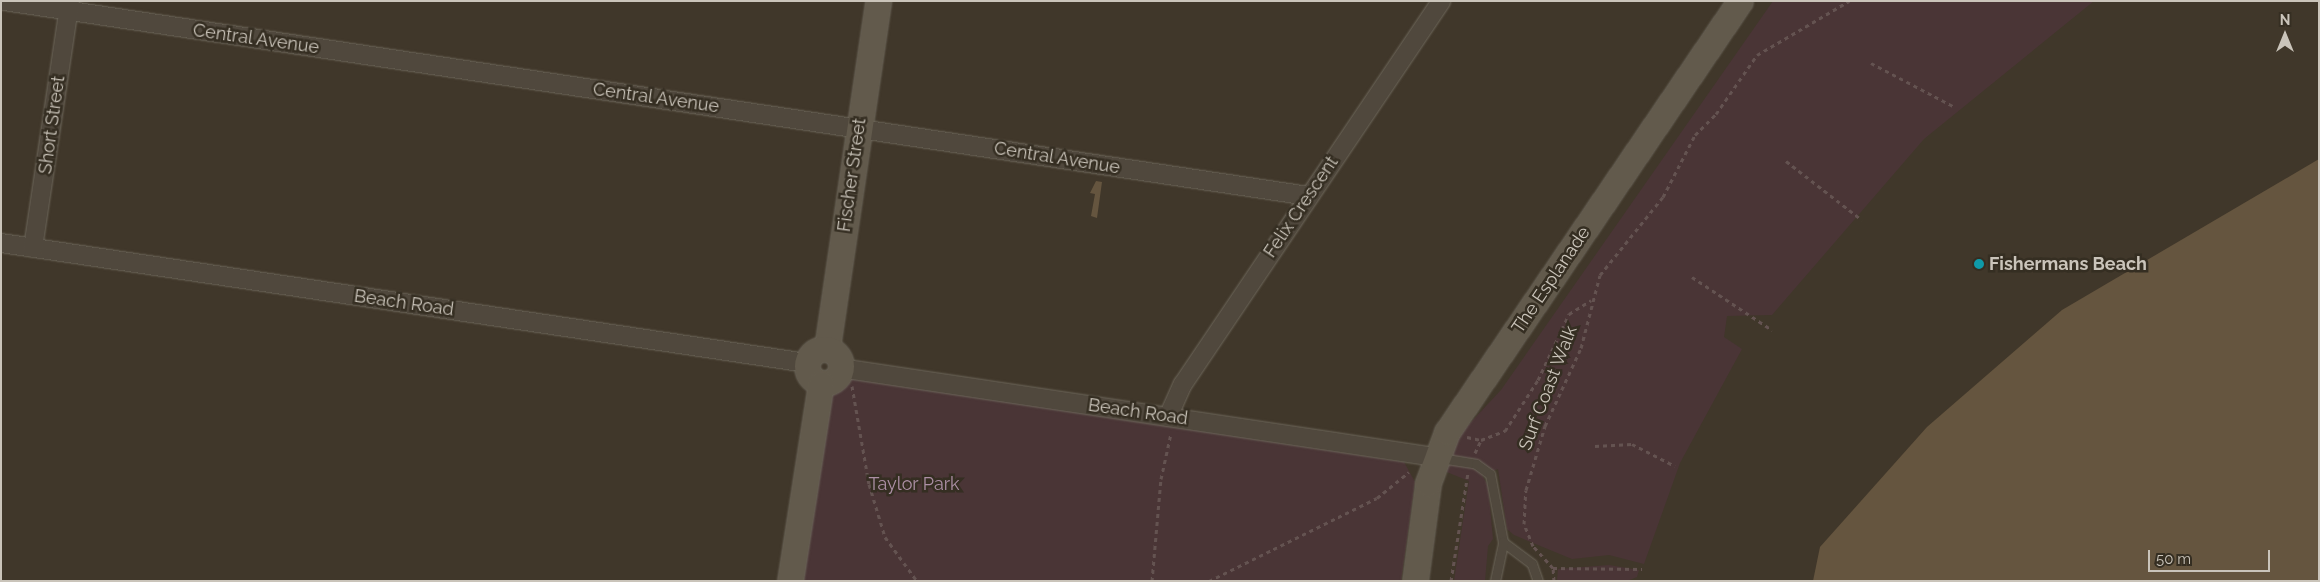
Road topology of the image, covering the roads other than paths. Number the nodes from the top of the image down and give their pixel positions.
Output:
1 (4, 1) edge
2 (878, 1) edge
3 (1441, 1) edge
4 (1740, 1) edge
5 (69, 6) edge
6 (859, 128) junction
7 (1308, 196) junction
8 (1, 243) edge
9 (34, 248) junction
10 (841, 362) junction
11 (814, 373) junction
12 (1171, 417) junction
13 (1435, 457) junction
14 (1503, 542) junction
15 (790, 581) edge
16 (1415, 581) edge
17 (1495, 581) edge
18 (1538, 581) edge

1 - 5 street, Central Avenue
2 - 6 street, Fischer Street
3 - 7 street, Felix Crescent
4 - 13 street, The Esplanade
5 - 6 street, Central Avenue
5 - 9 street, Short Street
6 - 7 street, Central Avenue
6 - 10 street, Fischer Street
7 - 12 street, Felix Crescent
8 - 9 street, Beach Road
9 - 11 street, Beach Road
10 - 11 street
10 - 11 street
10 - 12 street, Beach Road
11 - 15 street
12 - 13 street, Beach Road
13 - 14 lane
13 - 16 street, The Esplanade
14 - 17 lane
14 - 18 lane

